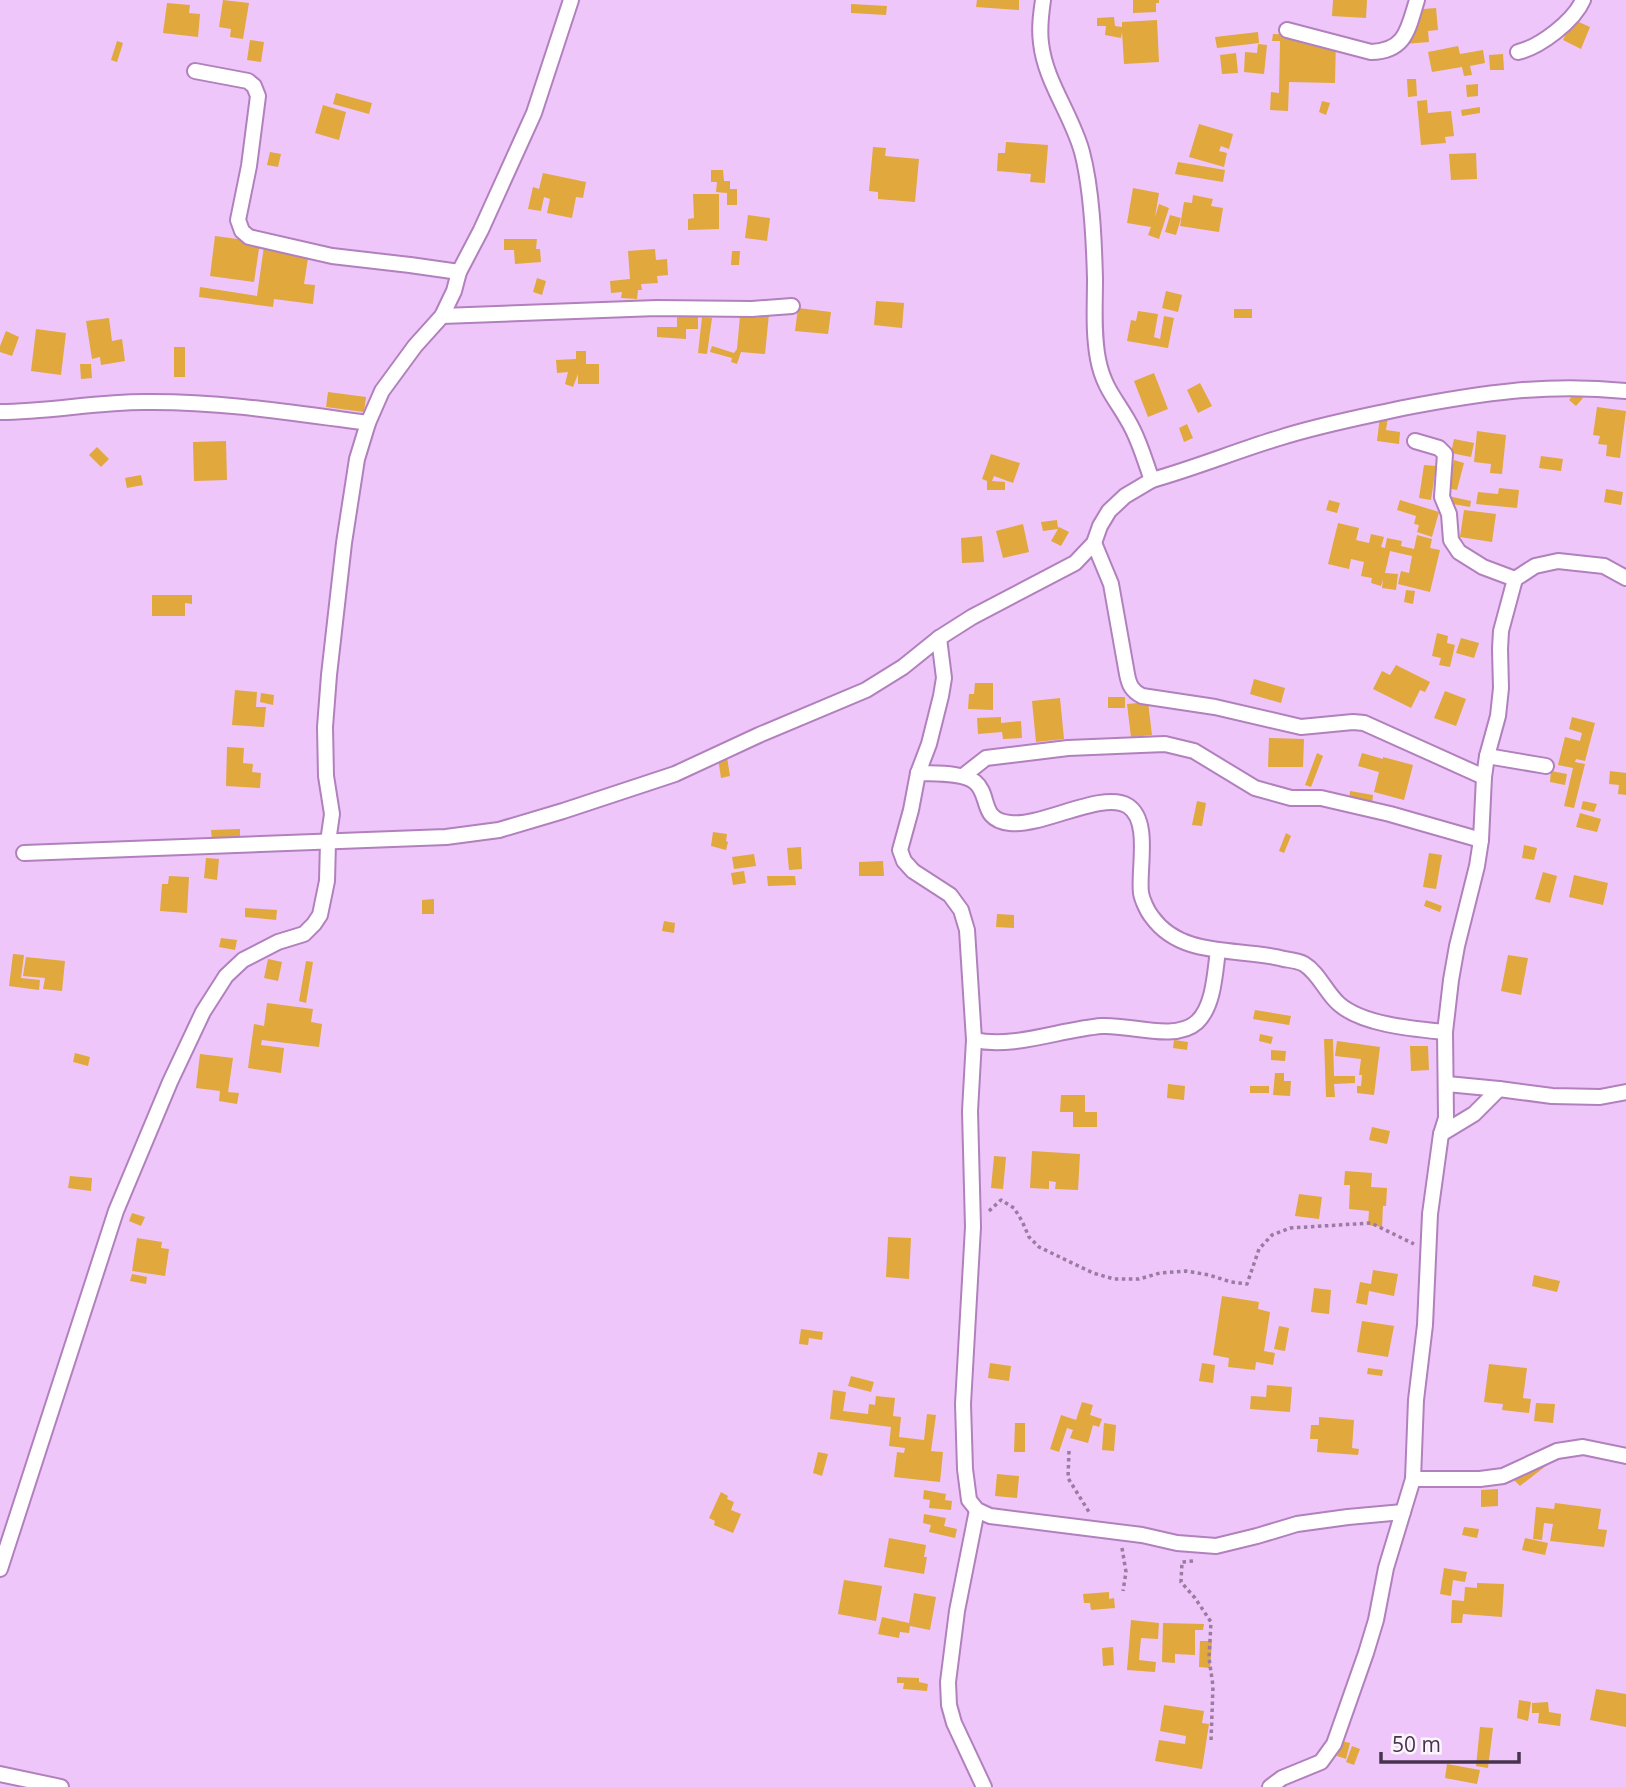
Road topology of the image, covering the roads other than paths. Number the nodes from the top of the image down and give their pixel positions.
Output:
1 (570, 0) edge
2 (1043, 0) edge
3 (1417, 0) edge
4 (1583, 0) edge
5 (1287, 30) dead end
6 (1518, 52) dead end
7 (195, 71) dead end
8 (459, 272) junction
9 (792, 306) dead end
10 (442, 316) junction
11 (1626, 391) edge
12 (0, 412) edge
13 (368, 422) junction
14 (1415, 441) dead end
15 (1152, 480) junction
16 (1094, 543) junction
17 (1626, 578) edge
18 (1515, 579) junction
19 (939, 638) junction
20 (1487, 756) junction
21 (1546, 766) dead end
22 (918, 773) junction
23 (963, 776) junction
24 (1484, 777) junction
25 (1481, 840) junction
26 (328, 842) junction
27 (24, 853) dead end
28 (1218, 950) junction
29 (1446, 1032) junction
30 (974, 1040) junction
31 (1447, 1084) junction
32 (1499, 1089) junction
33 (1626, 1092) edge
34 (1441, 1133) junction
35 (1626, 1456) edge
36 (1413, 1479) junction
37 (977, 1510) junction
38 (1404, 1513) junction
39 (0, 1569) edge
40 (0, 1774) edge
41 (61, 1787) edge
42 (984, 1787) edge
43 (1270, 1787) edge

1 - 8 street
2 - 15 street
3 - 5 street
4 - 6 street
7 - 8 street
8 - 10 street
9 - 10 street
10 - 13 street
11 - 15 street
12 - 13 street
13 - 26 street
14 - 18 street
15 - 16 street
16 - 19 street
16 - 24 street
17 - 18 street
18 - 20 street
19 - 22 street
19 - 26 street
20 - 21 street
20 - 24 street
22 - 23 street
22 - 30 street
23 - 25 street
23 - 28 street
24 - 25 street
25 - 29 street
26 - 27 street
26 - 39 street
28 - 29 street
28 - 30 street
29 - 31 street
30 - 37 street
31 - 32 street
31 - 34 street
32 - 33 street
32 - 34 street
34 - 36 street
35 - 36 street
36 - 38 street
37 - 38 street
37 - 42 street
38 - 43 street
40 - 41 street

